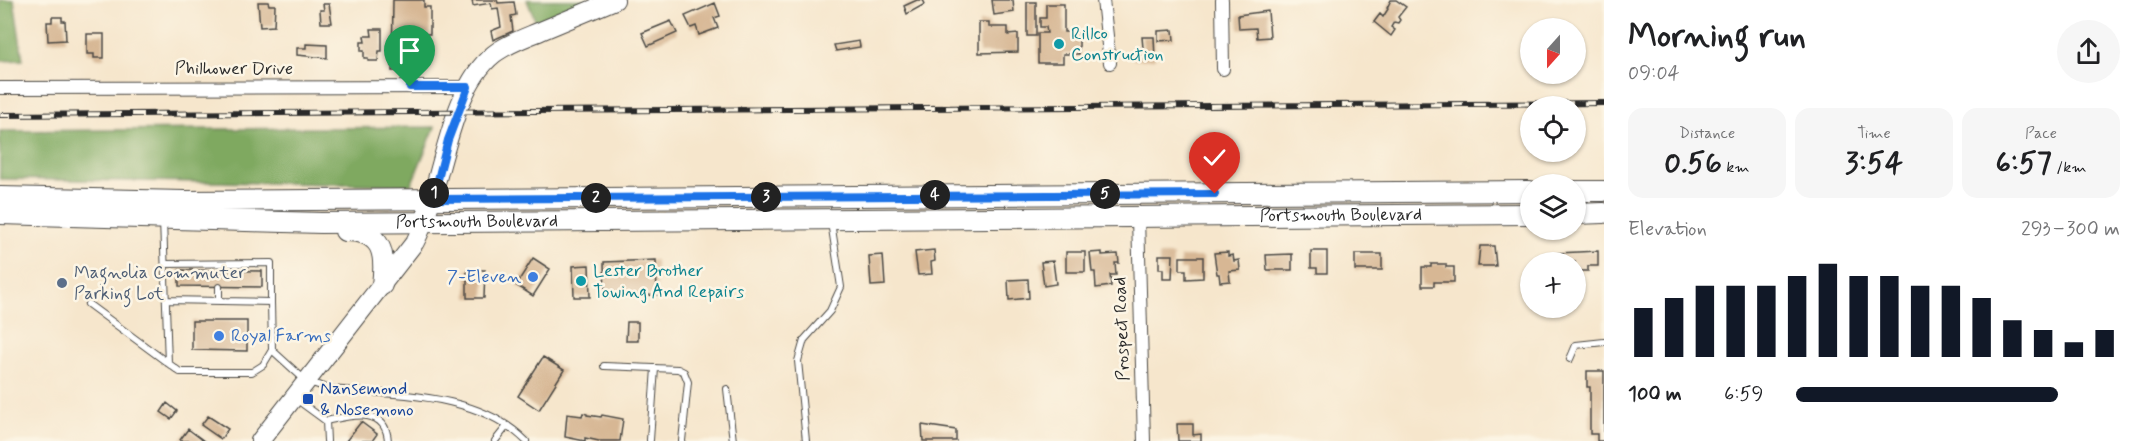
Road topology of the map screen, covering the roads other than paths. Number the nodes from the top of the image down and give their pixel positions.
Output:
1 (615, 0) edge
2 (1103, 0) edge
3 (1222, 0) edge
4 (1110, 63) dead end
5 (1223, 69) dead end
6 (468, 87) junction
7 (0, 88) edge
8 (1520, 191) edge
9 (1586, 191) edge
10 (1604, 191) edge
11 (1428, 192) junction
12 (1144, 194) junction
13 (865, 196) junction
14 (0, 197) edge
15 (433, 199) junction
16 (1586, 213) edge
17 (1604, 213) edge
18 (0, 214) edge
19 (1431, 214) junction
20 (1520, 214) edge
21 (1142, 217) junction
22 (866, 218) junction
23 (163, 219) junction
24 (831, 219) junction
25 (268, 221) junction
26 (425, 222) junction
27 (165, 264) junction
28 (382, 285) junction
29 (219, 287) dead end
30 (166, 300) junction
31 (219, 301) junction
32 (271, 302) junction
33 (88, 304) dead end
34 (1604, 342) edge
35 (272, 350) junction
36 (1570, 358) dead end
37 (168, 363) junction
38 (604, 366) dead end
39 (655, 368) junction
40 (306, 381) junction
41 (727, 388) dead end
42 (294, 397) junction
43 (326, 421) junction
44 (507, 426) junction
45 (650, 440) edge
46 (260, 441) edge
47 (327, 441) edge
48 (388, 441) edge
49 (495, 441) edge
50 (526, 441) edge
51 (682, 441) edge
52 (733, 441) edge
53 (806, 441) edge
54 (1144, 441) edge

1 - 6 main road
2 - 4 street
3 - 5 street
6 - 7 street, Philhower Drive
6 - 15 main road
8 - 11 main road, Portsmouth Boulevard
9 - 10 main road
11 - 12 main road, Portsmouth Boulevard
11 - 19 street
12 - 13 main road, Portsmouth Boulevard
12 - 21 street, Prospect Road
13 - 15 main road, Portsmouth Boulevard
13 - 22 street
14 - 15 main road, Portsmouth Boulevard
15 - 26 main road
16 - 17 main road
18 - 23 main road, Portsmouth Boulevard
19 - 20 main road, Portsmouth Boulevard
19 - 21 main road, Portsmouth Boulevard
21 - 22 main road, Portsmouth Boulevard
21 - 54 street, Prospect Road
22 - 24 main road, Portsmouth Boulevard
23 - 25 main road, Portsmouth Boulevard
23 - 27 lane
24 - 26 main road, Portsmouth Boulevard
24 - 53 lane
25 - 26 main road, Portsmouth Boulevard
25 - 28 main road
26 - 28 main road
27 - 30 lane
27 - 32 lane
28 - 40 main road
29 - 31 lane
30 - 31 lane
30 - 37 lane
31 - 32 lane
32 - 35 lane
33 - 37 lane
34 - 36 lane
35 - 37 lane
35 - 40 lane
38 - 39 lane
39 - 45 lane
39 - 51 lane
40 - 42 main road
40 - 44 lane
41 - 52 lane
42 - 43 lane
42 - 46 main road
43 - 47 lane
43 - 48 lane
44 - 49 lane
44 - 50 lane

